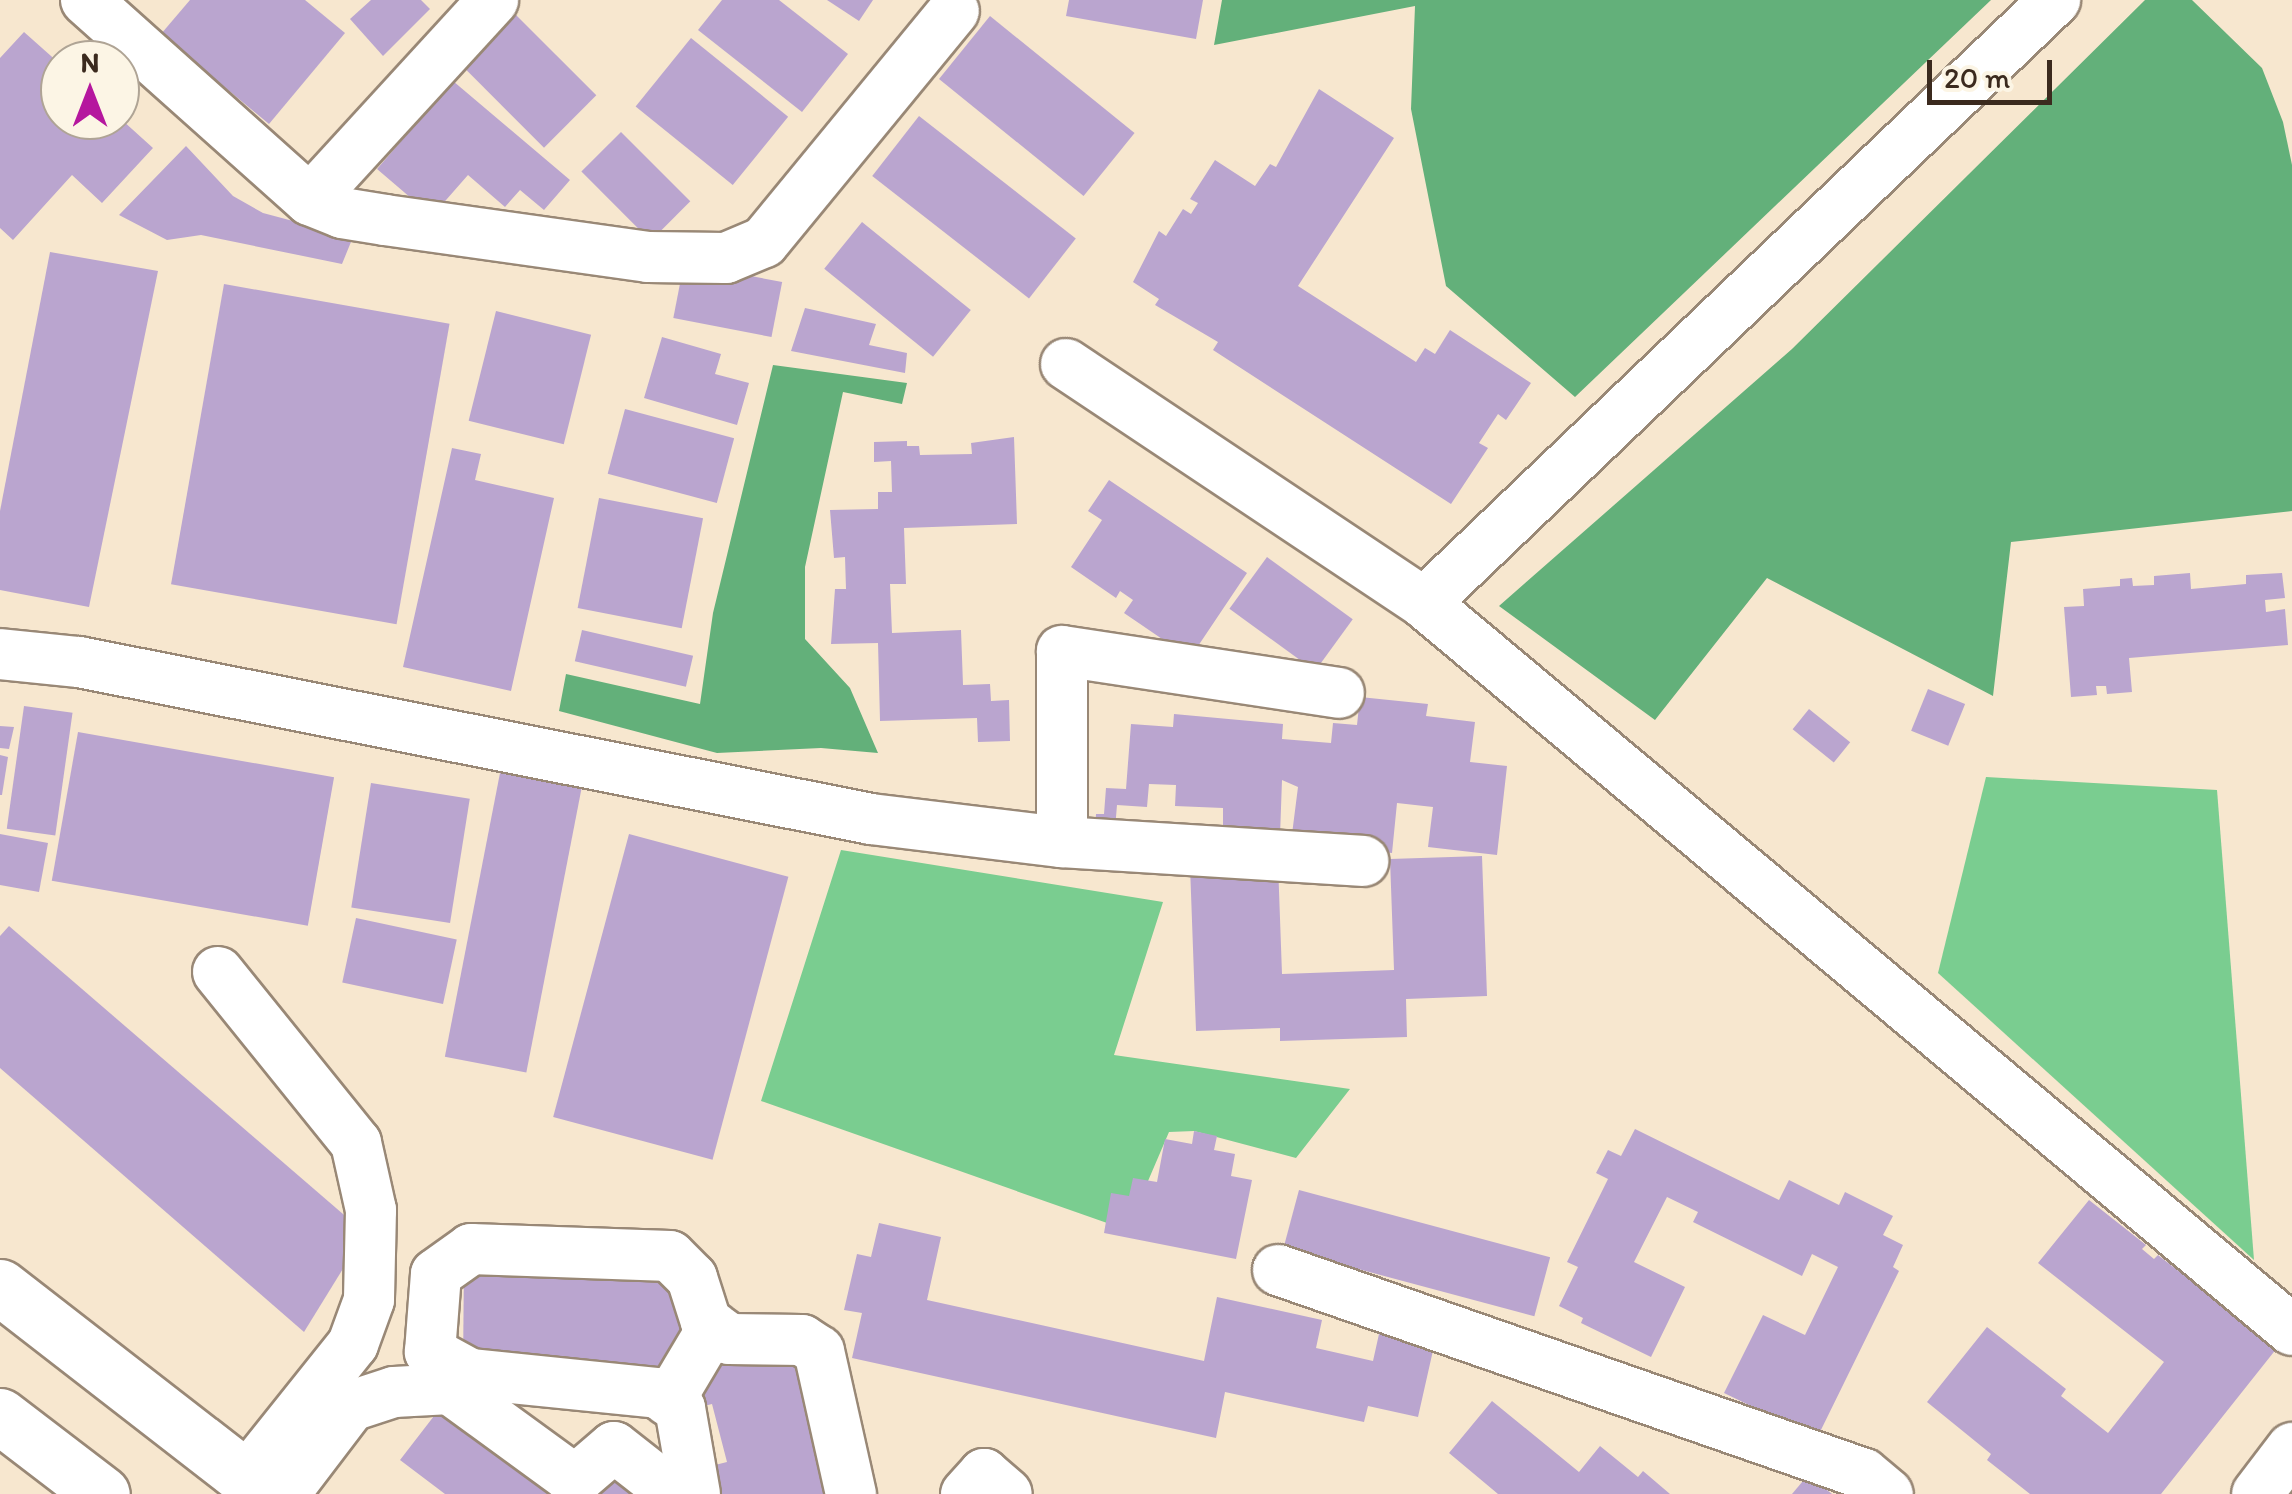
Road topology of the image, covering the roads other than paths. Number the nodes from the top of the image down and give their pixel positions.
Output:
1 (86, 0) edge
2 (494, 0) edge
3 (2055, 0) edge
4 (954, 11) dead end
5 (310, 200) junction
6 (1066, 364) dead end
7 (1424, 602) junction
8 (0, 654) edge
9 (1339, 692) dead end
10 (1062, 842) junction
11 (1362, 861) dead end
12 (218, 972) dead end
13 (1278, 1270) dead end
14 (0, 1287) edge
15 (0, 1325) edge
16 (713, 1328) junction
17 (2292, 1330) edge
18 (669, 1401) junction
19 (0, 1416) edge
20 (0, 1446) edge
21 (2292, 1448) edge
22 (254, 1490) edge
23 (62, 1494) edge
24 (102, 1494) edge
25 (674, 1494) edge
26 (695, 1494) edge
27 (851, 1494) edge
28 (966, 1494) edge
29 (1007, 1494) edge
30 (1888, 1494) edge
31 (2257, 1494) edge

1 - 5 street
2 - 5 street
3 - 7 street
4 - 5 street
6 - 7 street
7 - 17 street
8 - 10 street
9 - 10 street
10 - 11 street
12 - 22 street
13 - 30 street
14 - 22 main road
15 - 22 main road
16 - 18 street
16 - 18 street
16 - 27 street
18 - 26 street
19 - 24 main road
20 - 23 main road
21 - 31 street
22 - 25 street
28 - 29 street

